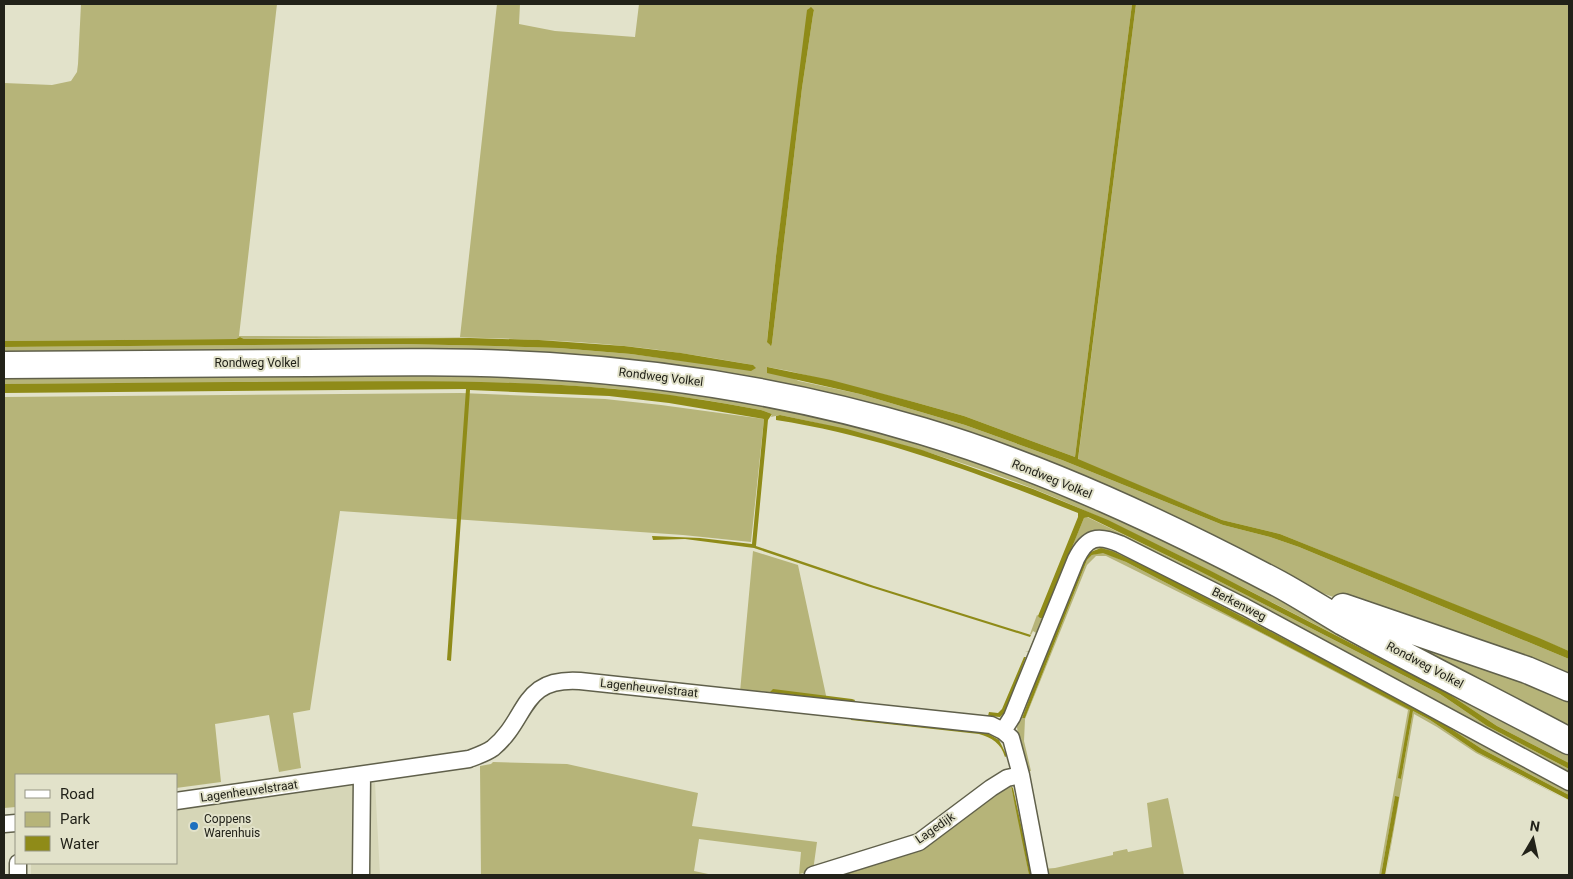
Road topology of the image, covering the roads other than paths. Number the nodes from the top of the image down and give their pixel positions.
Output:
1 (4, 365) edge
2 (1281, 586) junction
3 (1569, 688) edge
4 (1003, 731) junction
5 (1569, 741) edge
6 (362, 775) junction
7 (1021, 775) junction
8 (1569, 782) edge
9 (178, 801) edge
10 (361, 875) edge
11 (813, 875) edge
12 (1040, 875) edge

1 - 2 main road, Rondweg Volkel
2 - 3 main road, Rondweg Volkel
2 - 5 main road, Rondweg Volkel
4 - 6 street, Lagenheuvelstraat
4 - 7 street
4 - 8 street, Berkenweg
6 - 9 street, Lagenheuvelstraat
6 - 10 street
7 - 11 street, Lagedijk
7 - 12 street

